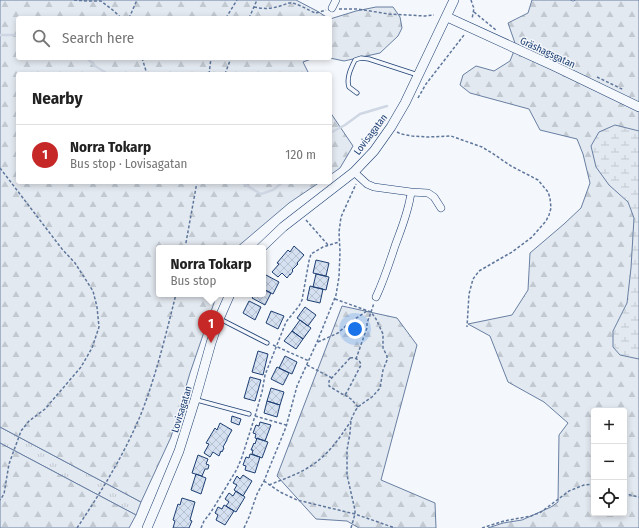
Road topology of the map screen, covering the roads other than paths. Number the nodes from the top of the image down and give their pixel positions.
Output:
1 (336, 0) edge
2 (454, 0) edge
3 (332, 8) road end
4 (447, 17) junction
5 (419, 75) junction
6 (357, 94) dead end
7 (639, 107) edge
8 (357, 175) junction
9 (411, 192) junction
10 (441, 208) dead end
11 (264, 245) edge
12 (376, 296) road end
13 (229, 297) edge
14 (219, 319) junction
15 (267, 343) road end
16 (196, 400) junction
17 (249, 414) dead end
18 (147, 528) edge

1 - 3 street
2 - 4 street, Lovisagatan
4 - 5 street, Lovisagatan
4 - 7 street, Gräshagsgatan
5 - 6 lane
5 - 8 street, Lovisagatan
8 - 9 street
8 - 11 street, Lovisagatan
9 - 10 street
9 - 12 street
13 - 14 street, Lovisagatan
14 - 15 lane
14 - 16 street, Lovisagatan
16 - 17 lane
16 - 18 street, Lovisagatan

